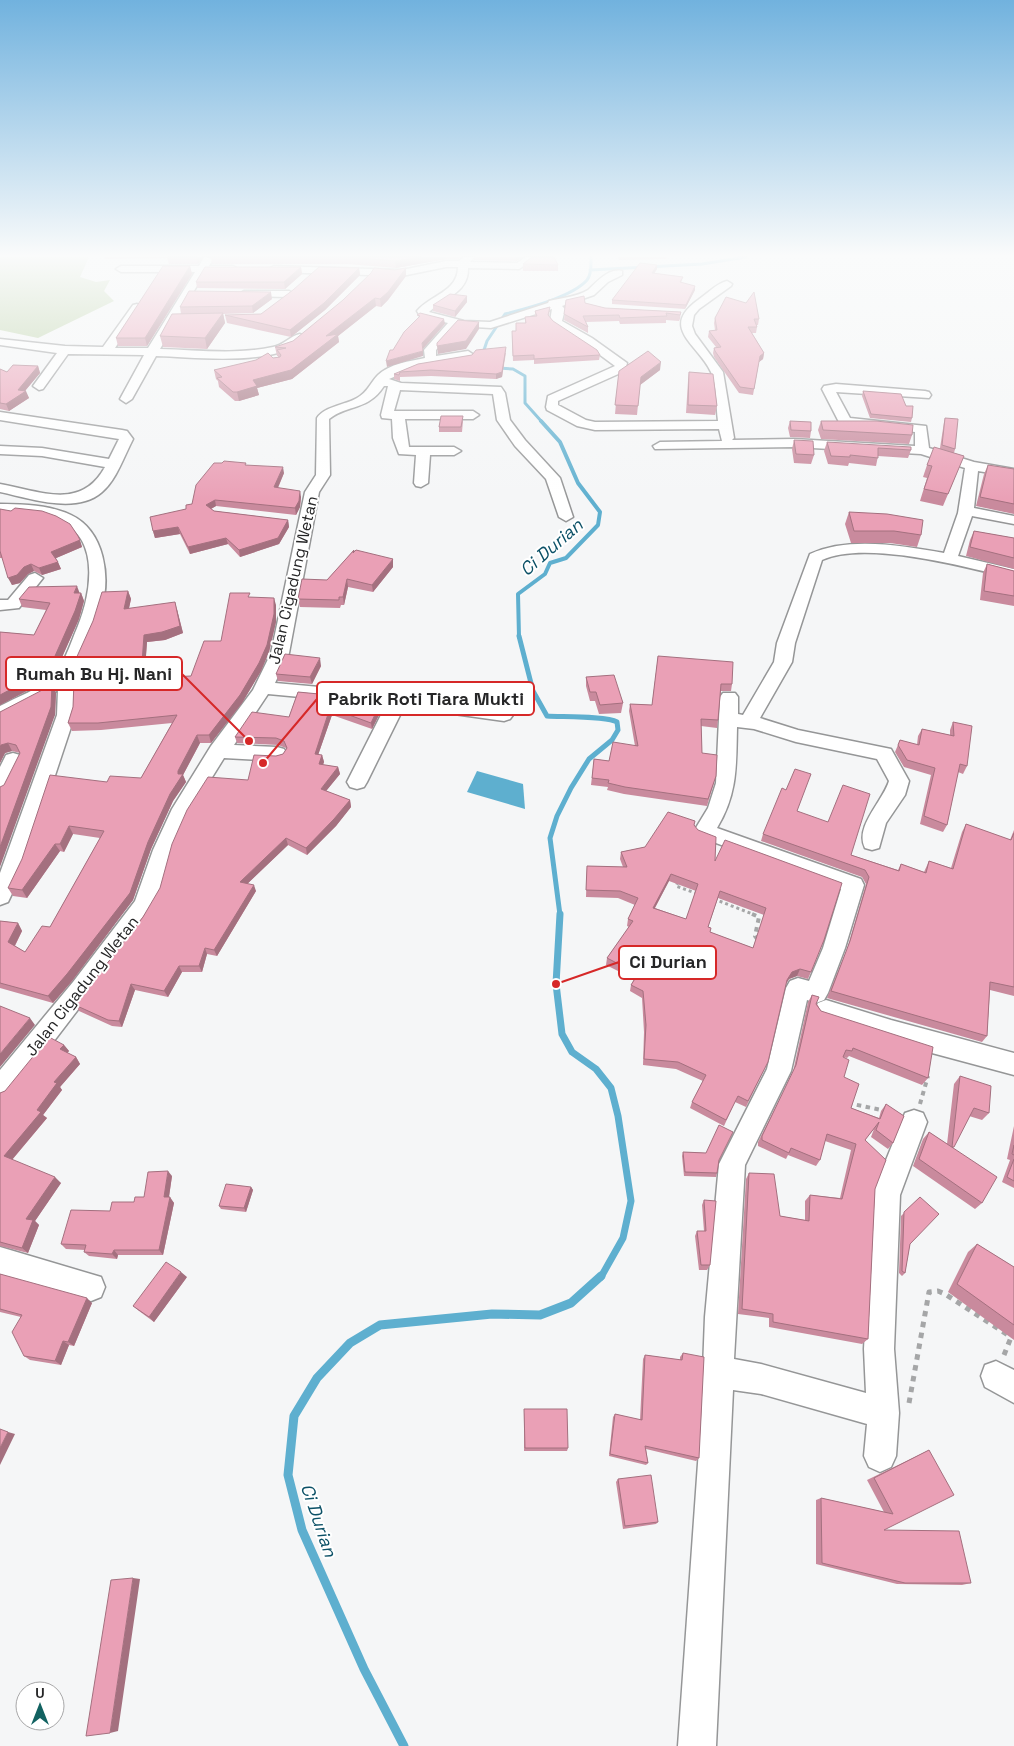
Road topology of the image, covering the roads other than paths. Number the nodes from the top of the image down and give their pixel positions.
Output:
1 (115, 338) edge
2 (162, 338) edge
3 (298, 338) edge
4 (440, 338) edge
5 (475, 338) edge
6 (586, 338) edge
7 (692, 338) edge
8 (0, 342) edge
9 (65, 350) junction
10 (154, 351) junction
11 (106, 352) junction
12 (431, 361) junction
13 (379, 382) junction
14 (39, 386) dead end
15 (394, 386) junction
16 (925, 395) dead end
17 (126, 399) dead end
18 (473, 415) dead end
19 (0, 416) edge
20 (399, 416) junction
21 (724, 425) junction
22 (728, 443) junction
23 (660, 446) dead end
24 (0, 450) edge
25 (922, 450) junction
26 (423, 451) junction
27 (454, 451) dead end
28 (112, 464) junction
29 (972, 466) junction
30 (1014, 473) edge
31 (421, 483) dead end
32 (0, 488) edge
33 (0, 508) edge
34 (966, 511) junction
35 (566, 516) dead end
36 (289, 520) edge
37 (1014, 520) edge
38 (306, 522) junction
39 (949, 558) junction
40 (1014, 574) edge
41 (35, 578) dead end
42 (6, 605) edge
43 (0, 621) edge
44 (62, 680) junction
45 (263, 688) junction
46 (729, 697) dead end
47 (398, 700) junction
48 (0, 714) edge
49 (504, 715) dead end
50 (728, 720) junction
51 (749, 722) junction
52 (218, 751) junction
53 (278, 754) edge
54 (13, 760) dead end
55 (357, 782) dead end
56 (0, 787) edge
57 (872, 842) dead end
58 (0, 896) edge
59 (826, 1010) edge
60 (1014, 1064) edge
61 (0, 1088) edge
62 (914, 1122) road end
63 (0, 1261) edge
64 (91, 1287) dead end
65 (717, 1372) junction
66 (895, 1413) junction
67 (880, 1456) dead end
68 (697, 1746) edge

1 - 11 street
2 - 10 street
3 - 10 street
4 - 12 street
5 - 12 street
6 - 21 street
7 - 21 street
8 - 9 street
9 - 11 street
9 - 14 street
10 - 11 street
10 - 17 street
12 - 13 street
13 - 15 street
13 - 38 street, Jalan Cigadung Wetan
15 - 20 street
15 - 35 street
16 - 25 street
18 - 20 street
19 - 28 street
20 - 26 street
21 - 22 street
22 - 23 street
22 - 25 street
24 - 28 street
25 - 29 street
26 - 27 street
26 - 31 street
28 - 32 street
29 - 30 street
29 - 34 street
33 - 44 street
34 - 37 street
34 - 39 street
36 - 38 street
38 - 45 street, Jalan Cigadung Wetan
39 - 40 street
39 - 51 street
41 - 42 street
42 - 43 street
44 - 48 street
44 - 58 street
45 - 47 street
45 - 52 street, Jalan Cigadung Wetan
46 - 50 street
47 - 49 street
47 - 55 street
50 - 51 street
50 - 65 street
51 - 57 street
52 - 53 street
52 - 61 street, Jalan Cigadung Wetan
54 - 56 street
59 - 60 street
62 - 66 street
63 - 64 street
65 - 66 street
65 - 68 street
66 - 67 street

